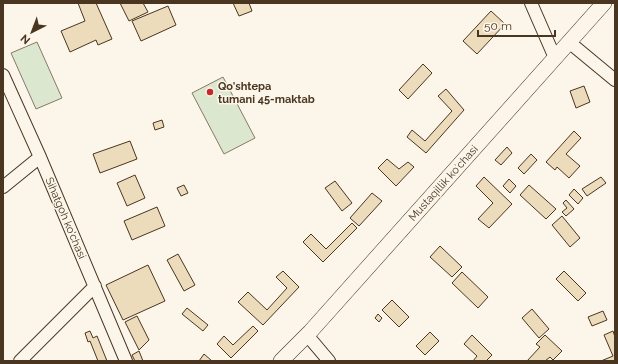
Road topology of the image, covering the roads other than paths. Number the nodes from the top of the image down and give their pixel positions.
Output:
1 (531, 3) edge
2 (604, 3) edge
3 (569, 42) junction
4 (555, 58) junction
5 (3, 75) edge
6 (615, 80) edge
7 (40, 157) junction
8 (3, 187) edge
9 (95, 286) junction
10 (306, 335) junction
11 (20, 361) edge
12 (126, 361) edge
13 (281, 361) edge
14 (329, 361) edge

1 - 4 street
2 - 3 main road, Mustaqillik koʻchasi
3 - 4 main road, Mustaqillik koʻchasi
3 - 6 street
4 - 10 main road, Mustaqillik koʻchasi
5 - 7 street, Sihatgoh ko'chasi
7 - 8 street
7 - 9 street, Sihatgoh ko'chasi
9 - 11 street
9 - 12 street, Sihatgoh ko'chasi
10 - 13 main road, Mustaqillik koʻchasi
10 - 14 street

